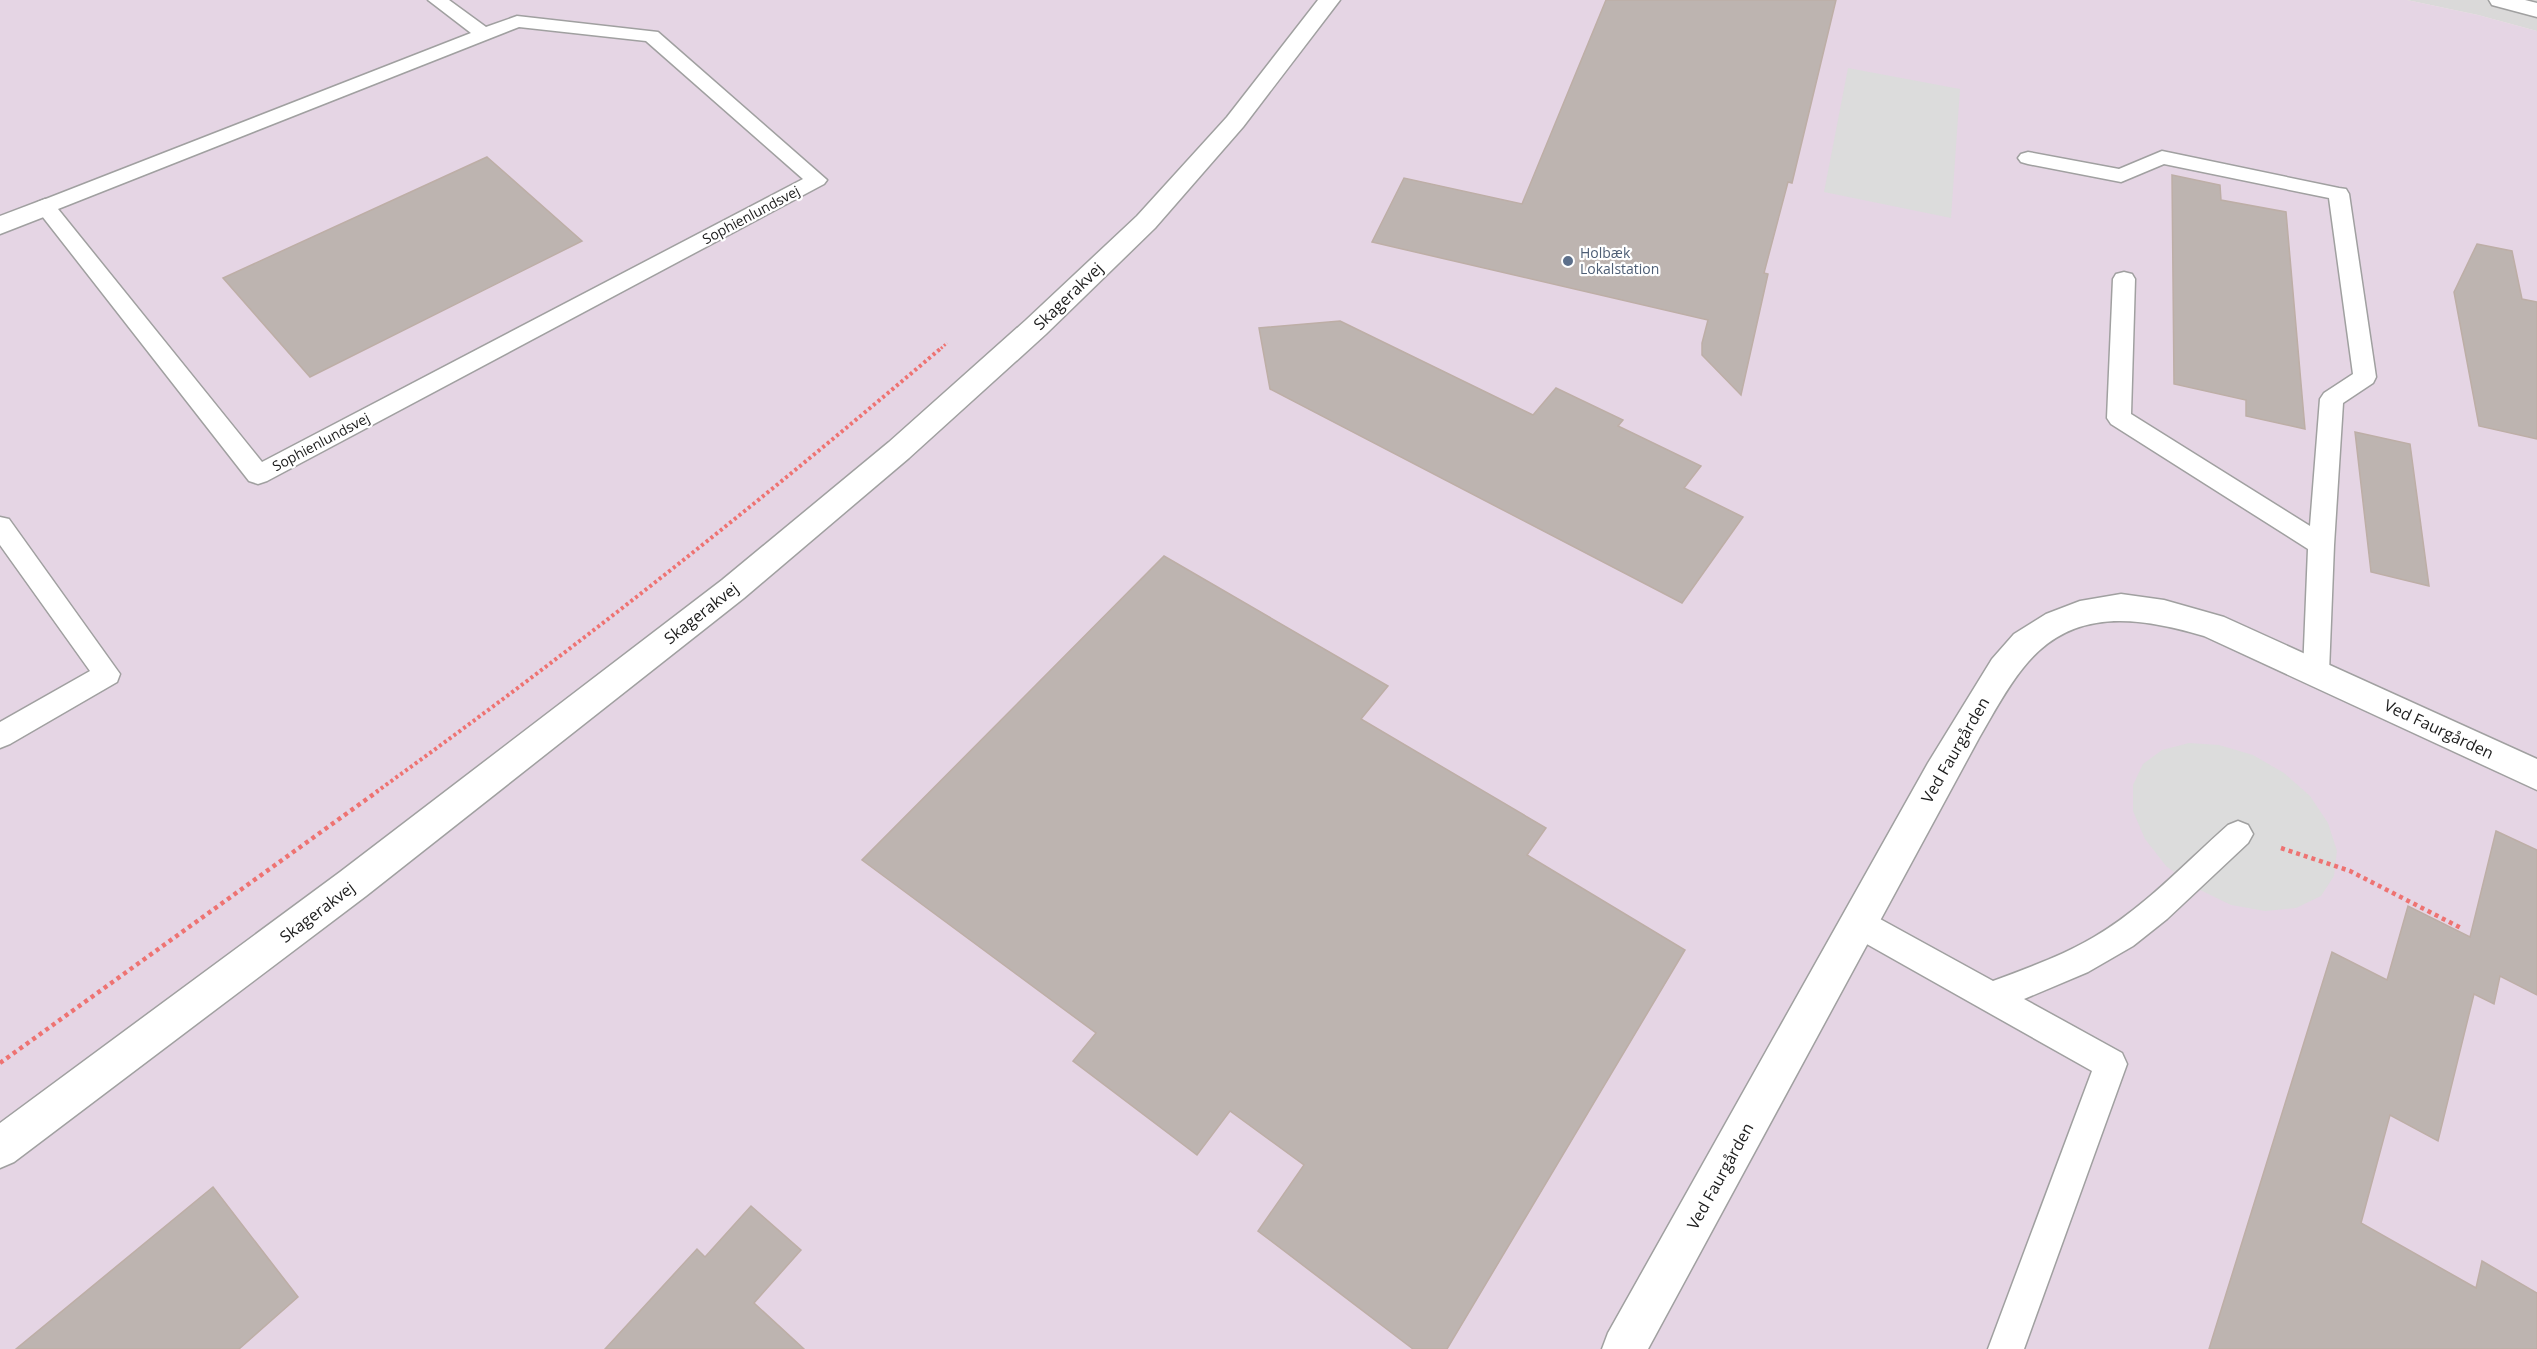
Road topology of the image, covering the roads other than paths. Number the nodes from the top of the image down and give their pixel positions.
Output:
1 (437, 0) edge
2 (1329, 0) edge
3 (2500, 0) edge
4 (2537, 10) edge
5 (485, 34) junction
6 (2028, 158) dead end
7 (45, 207) junction
8 (0, 226) edge
9 (2124, 279) dead end
10 (0, 526) edge
11 (2320, 545) junction
12 (2316, 672) junction
13 (0, 736) edge
14 (2537, 775) edge
15 (2238, 834) road end
16 (1860, 924) junction
17 (1991, 997) junction
18 (0, 1148) edge
19 (1624, 1349) edge
20 (2006, 1349) edge

1 - 5 lane
2 - 18 street, Skagerakvej
3 - 4 street
5 - 7 lane, Sophienlundsvej
5 - 7 lane, Sophienlundsvej
6 - 11 lane
7 - 8 street, Sophienlundsvej
9 - 11 lane
10 - 13 lane
11 - 12 lane
12 - 14 street, Ved Faurgården
12 - 16 street, Ved Faurgården
15 - 17 lane
16 - 17 lane
16 - 19 street, Ved Faurgården
17 - 20 lane

